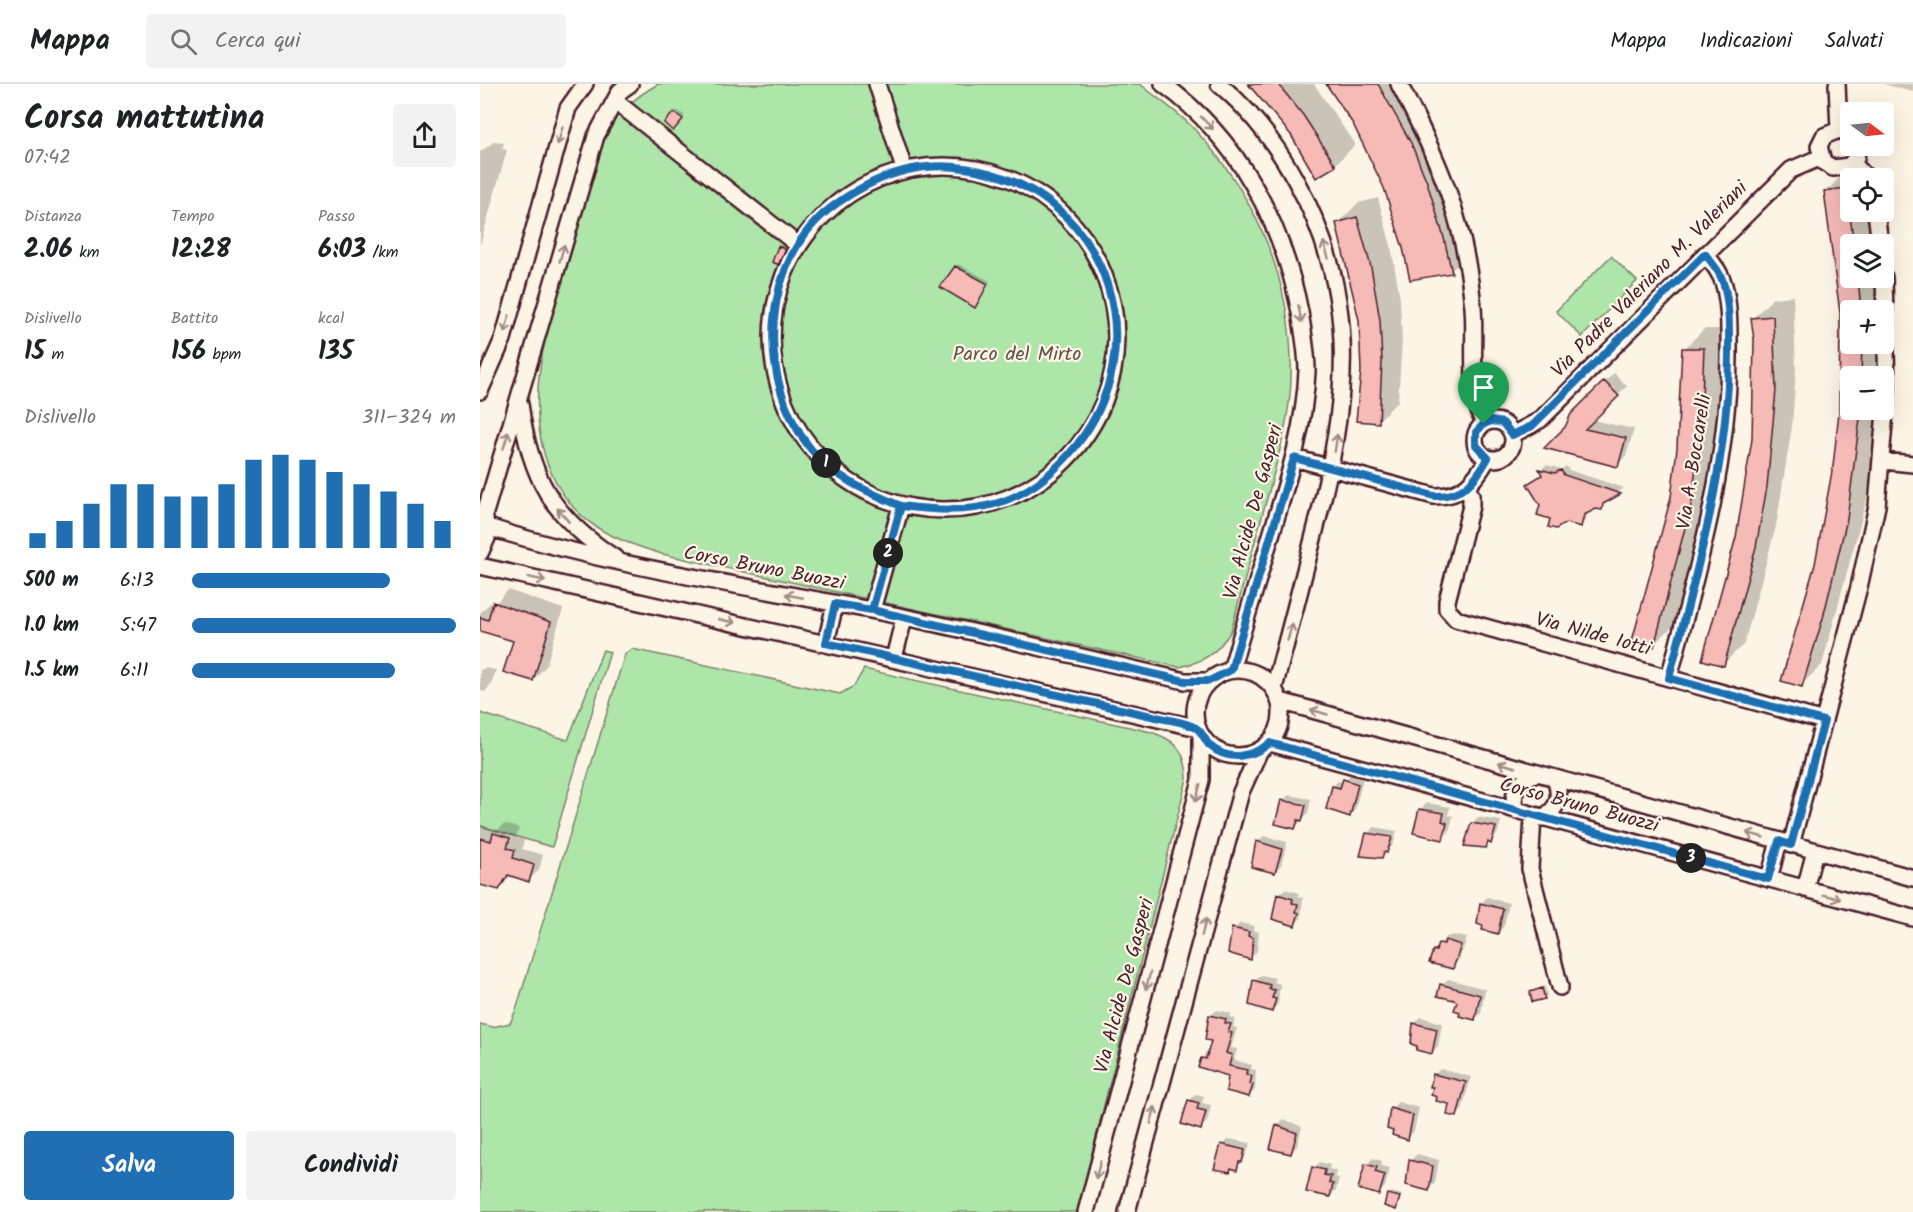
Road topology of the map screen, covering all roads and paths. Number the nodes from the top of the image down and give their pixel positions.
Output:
1 (583, 84) edge
2 (630, 84) edge
3 (877, 84) edge
4 (1163, 84) edge
5 (1219, 84) edge
6 (1399, 84) edge
7 (1838, 84) edge
8 (615, 101) junction
9 (1841, 102) edge
10 (1840, 132) edge
11 (1856, 156) edge
12 (1821, 157) junction
13 (1853, 163) junction
14 (1858, 168) edge
15 (904, 169) junction
16 (798, 245) junction
17 (1705, 254) junction
18 (1885, 288) edge
19 (485, 367) edge
20 (480, 391) edge
21 (520, 397) junction
22 (1484, 424) junction
23 (1512, 435) junction
24 (1294, 458) junction
25 (1488, 458) junction
26 (1883, 461) junction
27 (1913, 464) edge
28 (1331, 468) junction
29 (1467, 488) junction
30 (901, 506) junction
31 (484, 518) edge
32 (480, 553) edge
33 (625, 564) junction
34 (480, 566) edge
35 (835, 604) junction
36 (872, 610) junction
37 (904, 618) junction
38 (826, 643) junction
39 (894, 658) junction
40 (1231, 670) junction
41 (1669, 678) junction
42 (1209, 681) junction
43 (1277, 695) junction
44 (1824, 721) junction
45 (1199, 731) junction
46 (1265, 747) junction
47 (1538, 773) junction
48 (1555, 778) junction
49 (1517, 811) junction
50 (1538, 817) junction
51 (1785, 843) junction
52 (1815, 851) junction
53 (1913, 878) edge
54 (1768, 879) junction
55 (1805, 889) junction
56 (1913, 918) edge
57 (1560, 987) dead end
58 (1086, 1212) edge
59 (1127, 1212) edge

1 -> 19 street
2 - 8 street
3 - 15 street
4 -> 24 street, Via Alcide De Gasperi
28 -> 5 street
6 - 22 street
7 - 9 street
8 - 16 street
21 -> 8 street
10 - 12 street
11 - 13 street
12 - 13 street
12 - 17 street, Via Padre Valeriano M. Valeriani
13 - 14 street
15 - 16 street
15 - 30 street
16 - 30 street
17 - 23 street, Via Padre Valeriano M. Valeriani
17 - 41 street, Via A. Boccarelli
18 - 26 street
19 - 20 street
31 -> 21 street
33 -> 21 street
22 - 23 street
22 - 25 street
23 - 25 street
24 - 28 street
24 - 40 street, Via Alcide De Gasperi
25 - 29 street
26 - 27 street
26 - 44 street
28 - 29 street
43 -> 28 street
29 - 41 street, Via Nilde Iotti
30 - 36 street
31 - 32 street
31 - 33 street, Corso Bruno Buozzi
35 -> 33 street, Corso Bruno Buozzi
34 -> 38 street
35 - 36 street, Corso Bruno Buozzi
35 - 38 street
36 - 37 street, Corso Bruno Buozzi
37 - 39 street
37 - 42 street, Corso Bruno Buozzi
38 - 39 street
39 - 45 street
40 - 42 street
40 - 43 street
41 - 44 street, Via Nilde Iotti
42 - 45 street
43 - 46 street
47 -> 43 street, Corso Bruno Buozzi
44 - 51 street
45 - 46 street
45 -> 58 street, Via Alcide De Gasperi
46 - 49 street, Corso Bruno Buozzi
59 -> 46 street
47 - 48 street, Corso Bruno Buozzi
47 - 49 street
48 - 50 street
51 -> 48 street, Corso Bruno Buozzi
49 - 50 street, Corso Bruno Buozzi
50 - 54 street, Corso Bruno Buozzi
50 - 57 street
51 - 52 street, Corso Bruno Buozzi
51 - 54 street
52 - 53 street, Corso Bruno Buozzi
52 - 55 street
54 - 55 street, Corso Bruno Buozzi
55 -> 56 street, Corso Bruno Buozzi

